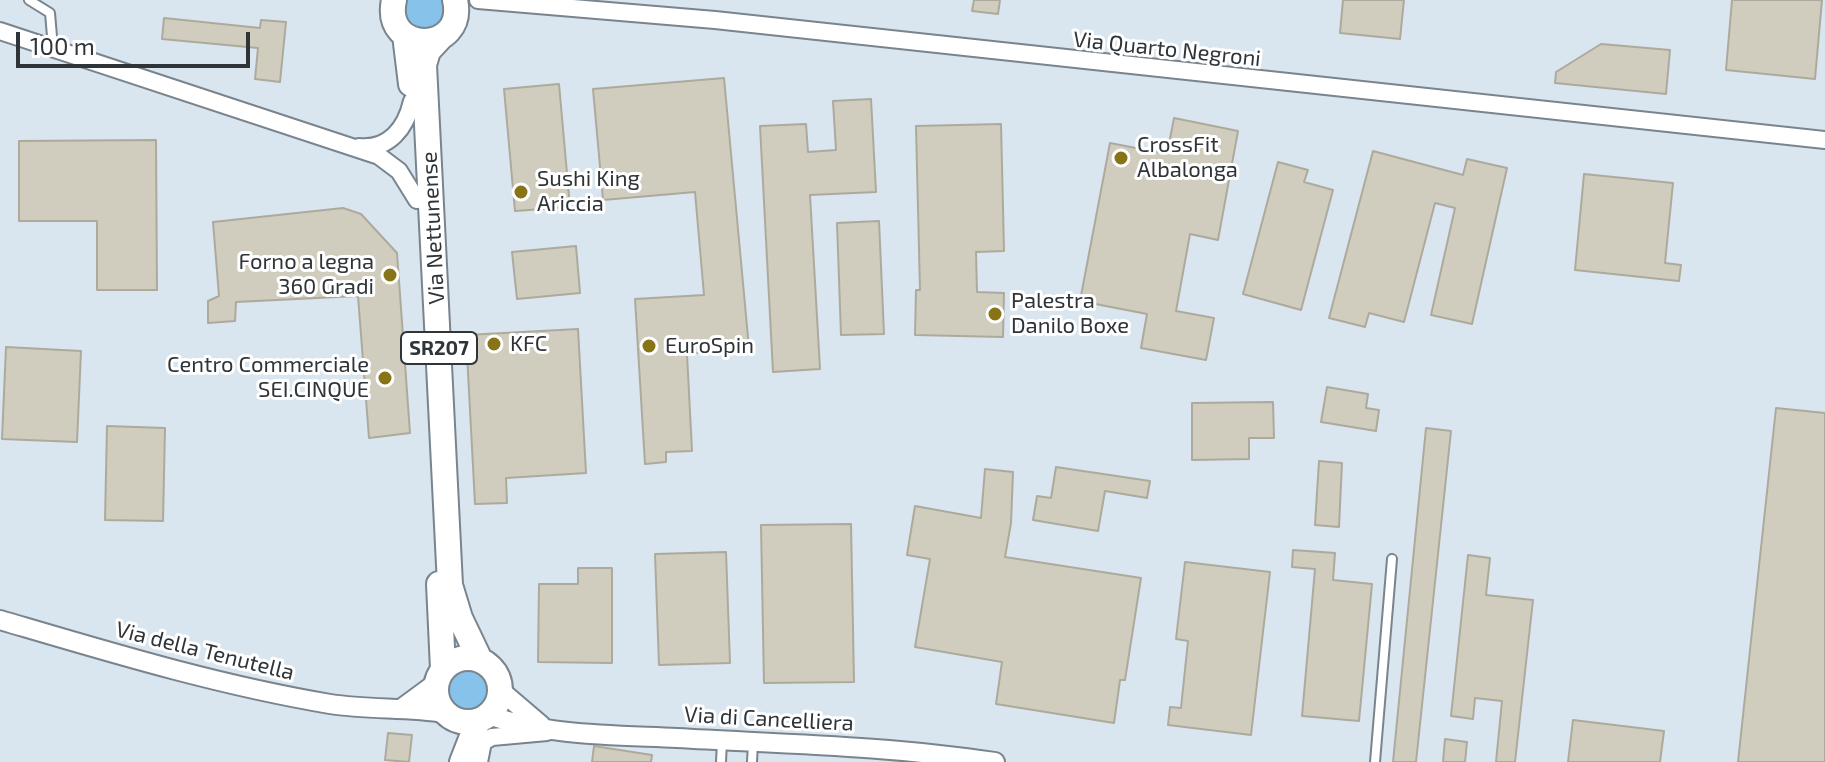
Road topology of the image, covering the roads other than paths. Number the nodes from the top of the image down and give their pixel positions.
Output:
1 (29, 0) edge
2 (394, 0) edge
3 (478, 0) edge
4 (503, 3) junction
5 (456, 7) edge
6 (0, 31) edge
7 (405, 35) junction
8 (442, 36) junction
9 (53, 48) junction
10 (412, 101) junction
11 (1825, 140) edge
12 (351, 146) junction
13 (417, 200) junction
14 (1392, 559) dead end
15 (0, 620) edge
16 (480, 660) junction
17 (440, 676) junction
18 (500, 690) junction
19 (402, 708) junction
20 (449, 716) junction
21 (484, 718) junction
22 (547, 726) junction
23 (722, 740) junction
24 (753, 742) junction
25 (454, 762) edge
26 (462, 762) edge
27 (479, 762) edge
28 (721, 762) edge
29 (752, 762) edge
30 (995, 762) edge
31 (1375, 762) edge

1 - 9 lane
2 - 7 main road, SR207
3 - 4 street, Via Quarto Negroni
4 - 5 street, Via Quarto Negroni
4 - 11 street, Via Quarto Negroni
5 - 8 main road, SR207
6 - 9 street
7 - 8 main road
7 - 10 main road, Via Nettunense / SR207
8 - 16 main road, Via Nettunense / SR207
9 - 12 street
10 - 12 street
10 - 13 main road, Via Nettunense / SR207
12 - 13 street
13 - 17 main road, Via Nettunense / SR207
14 - 31 lane
15 - 19 street, Via della Tenutella
16 - 17 main road
16 - 18 main road, Via Nettunense / SR207
17 - 19 street
17 - 20 main road, Via Nettunense / SR207
18 - 21 main road
18 - 22 street
19 - 20 street, Via della Tenutella
20 - 21 main road
20 - 25 main road, Via Nettunense / SR207
21 - 22 street, Via di Cancelliera
21 - 26 main road
22 - 23 street, Via di Cancelliera
22 - 27 street
23 - 24 street, Via di Cancelliera
23 - 28 lane
24 - 29 lane
24 - 30 street, Via di Cancelliera

